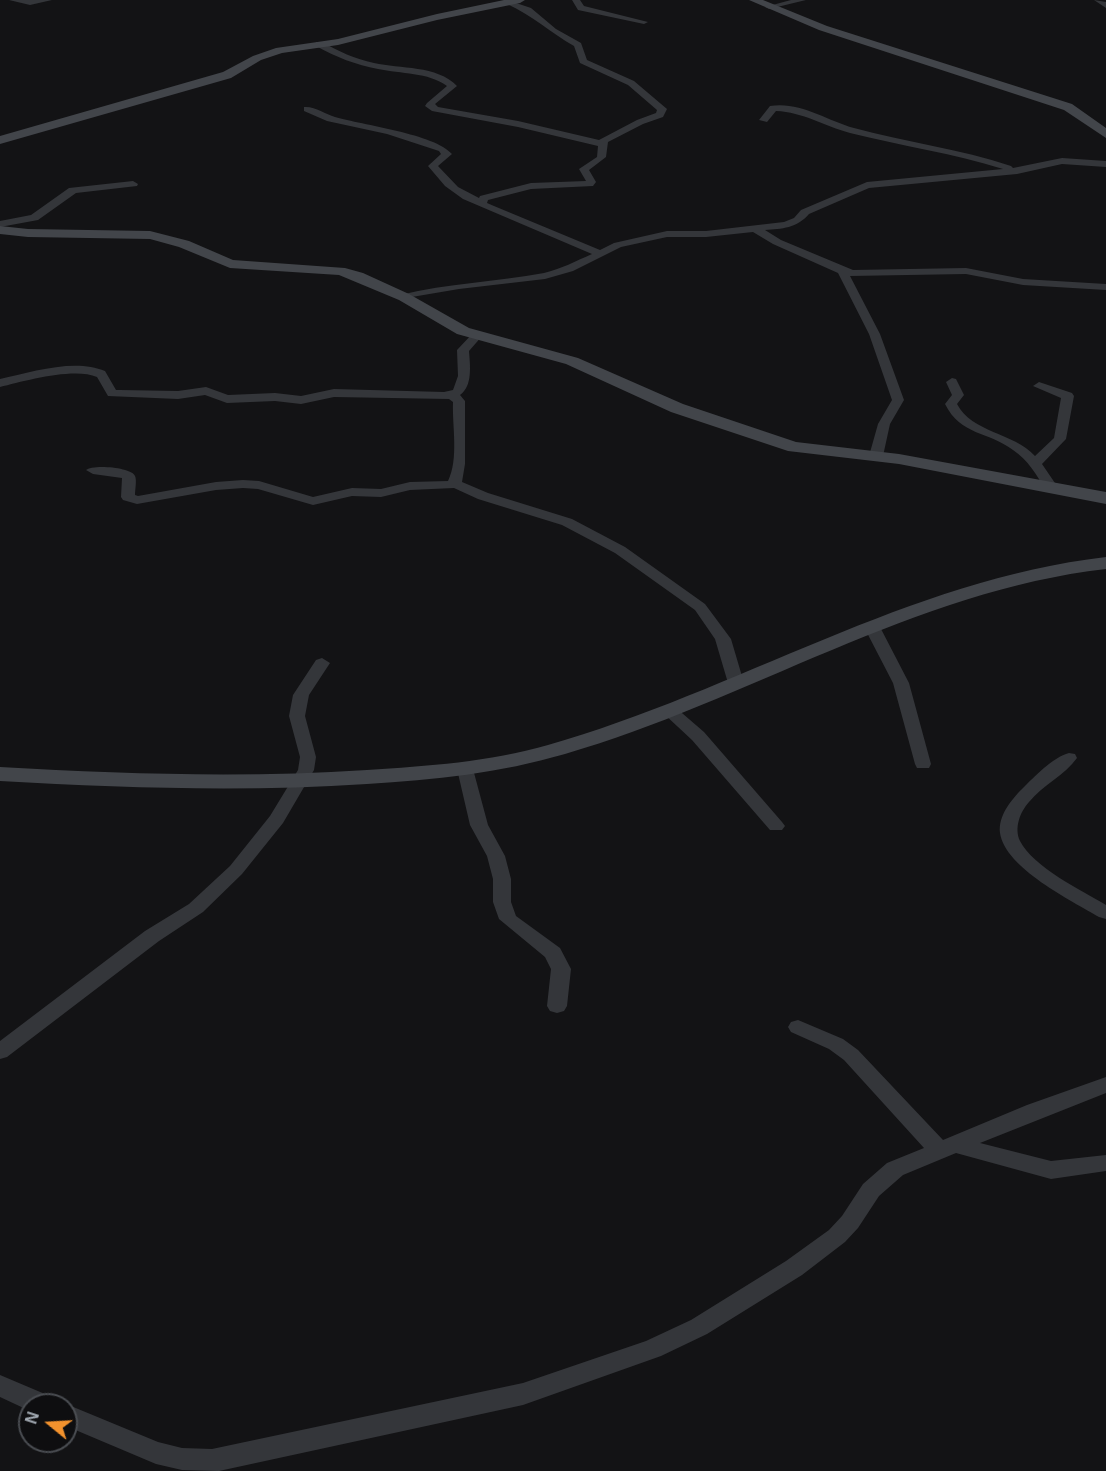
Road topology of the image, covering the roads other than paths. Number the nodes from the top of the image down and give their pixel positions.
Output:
1 (13, 0) edge
2 (48, 0) edge
3 (576, 0) edge
4 (754, 0) edge
5 (802, 0) edge
6 (1098, 0) edge
7 (515, 1) edge
8 (1106, 6) edge
9 (769, 7) junction
10 (644, 22) dead end
11 (319, 44) junction
12 (307, 109) dead end
13 (764, 120) dead end
14 (1090, 120) junction
15 (1106, 120) edge
16 (1106, 134) edge
17 (0, 140) edge
18 (602, 144) junction
19 (1106, 164) edge
20 (1017, 171) junction
21 (133, 184) dead end
22 (482, 203) junction
23 (0, 224) edge
24 (0, 230) edge
25 (757, 230) junction
26 (599, 253) junction
27 (842, 271) junction
28 (1106, 287) edge
29 (404, 297) junction
30 (477, 335) junction
31 (952, 382) dead end
32 (0, 383) edge
33 (1039, 386) dead end
34 (452, 395) junction
35 (876, 456) junction
36 (1034, 465) junction
37 (93, 470) dead end
38 (454, 483) junction
39 (1050, 486) junction
40 (1106, 498) edge
41 (1106, 563) edge
42 (872, 627) junction
43 (322, 663) dead end
44 (736, 683) junction
45 (669, 710) junction
46 (1069, 758) dead end
47 (923, 764) dead end
48 (465, 768) junction
49 (0, 774) edge
50 (297, 782) junction
51 (777, 826) dead end
52 (1106, 913) edge
53 (557, 1006) dead end
54 (798, 1028) dead end
55 (0, 1052) edge
56 (1106, 1085) edge
57 (947, 1147) junction
58 (1106, 1163) edge
59 (0, 1386) edge
60 (18, 1394) edge
61 (78, 1420) edge
62 (211, 1466) edge

1 - 2 street
3 - 10 street
4 - 9 street
5 - 9 street
6 - 8 street
7 - 11 street
7 - 18 street
9 - 14 street
11 - 17 street
11 - 18 street
12 - 22 street
13 - 20 street
14 - 15 street
14 - 16 street
18 - 22 street
19 - 20 street
20 - 25 street
21 - 23 street
22 - 26 street
24 - 29 street
25 - 26 street
25 - 27 street
26 - 29 street
27 - 28 street
27 - 35 street
29 - 30 street
30 - 34 street
30 - 35 street
31 - 36 street
32 - 34 street
33 - 36 street
34 - 38 street
35 - 39 street
36 - 39 street
37 - 38 street
38 - 44 street
39 - 40 street
41 - 42 street
42 - 44 street
42 - 47 street
43 - 50 street
44 - 45 street
45 - 48 street
45 - 51 street
46 - 52 street
48 - 50 street
48 - 53 street
49 - 50 street
50 - 55 street
54 - 57 street
56 - 57 street
57 - 58 street
57 - 62 street
59 - 60 street
61 - 62 street

